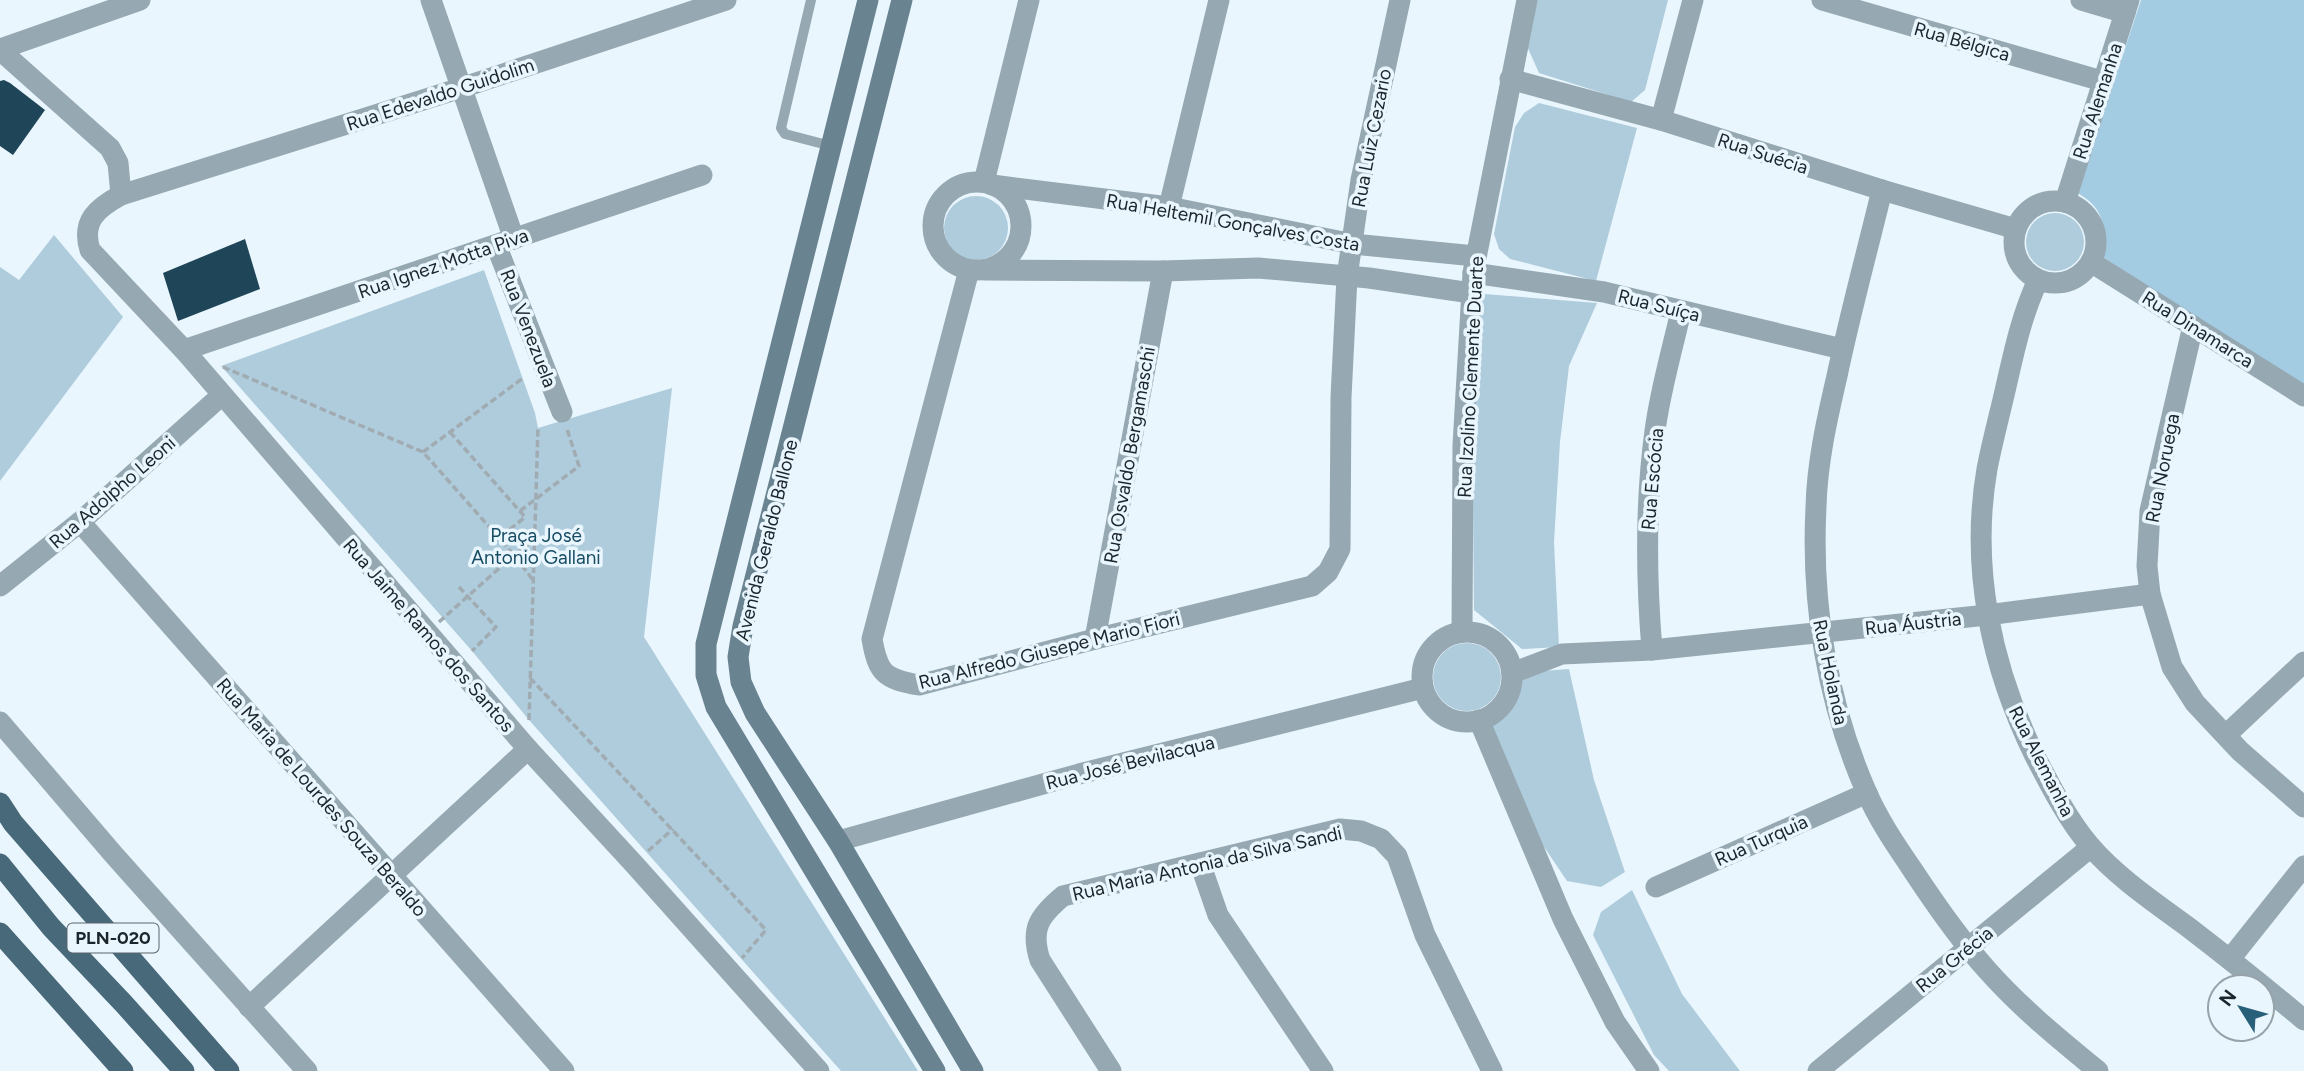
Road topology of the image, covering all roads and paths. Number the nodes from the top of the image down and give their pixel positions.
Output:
1 (140, 0) edge
2 (431, 0) edge
3 (726, 0) edge
4 (811, 0) edge
5 (868, 0) edge
6 (901, 0) edge
7 (1029, 0) edge
8 (1219, 0) edge
9 (1400, 0) edge
10 (1527, 0) edge
11 (1693, 0) edge
12 (1822, 0) edge
13 (2081, 0) edge
14 (2127, 6) edge
15 (0, 49) edge
16 (1510, 79) junction
17 (2102, 81) junction
18 (461, 88) junction
19 (1661, 120) junction
20 (831, 146) junction
21 (702, 175) dead end
22 (988, 183) junction
23 (153, 184) joint
24 (1882, 190) junction
25 (121, 195) junction
26 (2065, 202) junction
27 (1169, 207) junction
28 (2016, 229) junction
29 (505, 242) junction
30 (1353, 244) junction
31 (2091, 262) junction
32 (977, 270) junction
33 (1163, 271) junction
34 (1473, 274) junction
35 (1347, 277) junction
36 (2038, 280) junction
37 (1681, 311) junction
38 (2193, 326) junction
39 (1842, 349) junction
40 (184, 350) junction
41 (221, 366) dead end
42 (523, 379) dead end
43 (222, 395) junction
44 (2304, 396) edge
45 (562, 412) joint
46 (538, 429) dead end
47 (450, 432) junction
48 (423, 452) junction
49 (536, 499) junction
50 (520, 511) junction
51 (80, 522) junction
52 (499, 538) junction
53 (534, 539) junction
54 (492, 544) dead end
55 (514, 555) junction
56 (533, 580) junction
57 (0, 586) edge
58 (459, 587) dead end
59 (2150, 594) junction
60 (468, 597) junction
61 (1987, 615) junction
62 (428, 632) junction
63 (1462, 632) junction
64 (1821, 632) junction
65 (1096, 639) junction
66 (1652, 650) junction
67 (472, 651) dead end
68 (2304, 662) edge
69 (1512, 673) junction
70 (530, 678) junction
71 (1423, 688) junction
72 (1479, 720) junction
73 (0, 722) edge
74 (2226, 736) junction
75 (528, 749) junction
76 (1867, 793) junction
77 (0, 803) edge
78 (2304, 807) edge
79 (673, 829) junction
80 (838, 841) junction
81 (2091, 847) junction
82 (1200, 863) junction
83 (0, 864) edge
84 (635, 864) junction
85 (2304, 866) edge
86 (391, 875) junction
87 (1656, 887) dead end
88 (0, 933) edge
89 (1969, 947) junction
90 (2230, 959) junction
91 (731, 972) junction
92 (249, 1007) junction
93 (2304, 1020) edge
94 (123, 1071) edge
95 (184, 1071) edge
96 (229, 1071) edge
97 (307, 1071) edge
98 (564, 1071) edge
99 (819, 1071) edge
100 (936, 1071) edge
101 (973, 1071) edge
102 (1111, 1071) edge
103 (1323, 1071) edge
104 (1492, 1071) edge
105 (1649, 1071) edge
106 (1818, 1071) edge
107 (2098, 1071) edge

1 - 15 street
2 - 18 street, Rua Venezuela
3 - 18 street, Rua Edevaldo Guidolim
4 - 20 lane
5 - 20 street, Avenida Geraldo Ballone
6 - 80 street, Avenida Geraldo Ballone
7 - 22 street
8 - 27 street
9 - 30 street, Rua Luiz Cezario
10 - 16 street, Rua Izolino Clemente Duarte
11 - 19 street
12 - 17 street, Rua Bélgica
13 - 14 street
14 - 17 street, Rua Alemanha
15 - 25 street
16 - 19 street, Rua Suécia
16 - 34 street, Rua Izolino Clemente Duarte
17 - 26 street, Rua Alemanha
18 - 23 street, Rua Edevaldo Guidolim
18 - 29 street, Rua Venezuela
19 - 24 street, Rua Suécia
20 - 100 street, Avenida Geraldo Ballone
21 - 29 street, Rua Ignez Motta Piva
22 - 27 street, Rua Heltemil Gonçalves Costa
22 - 32 street
22 - 32 street
23 - 25 street, Rua Jaime Ramos dos Santos
24 - 28 street, Rua Suécia
24 - 39 street, Rua Holanda
25 - 40 street, Rua Jaime Ramos dos Santos
26 - 28 street
26 - 31 street
27 - 30 street, Rua Heltemil Gonçalves Costa
28 - 36 street
29 - 40 street, Rua Ignez Motta Piva
29 - 45 street, Rua Venezuela
30 - 34 street, Rua Heltemil Gonçalves Costa
30 - 35 street, Rua Luiz Cezario
31 - 36 street
31 - 38 street, Rua Dinamarca
32 - 33 street, Rua Heltemil Gonçalves Costa
32 - 65 street, Rua Alfredo Giusepe Mario Fiori
33 - 35 street, Rua Heltemil Gonçalves Costa
33 - 65 street, Rua Osvaldo Bergamaschi
34 - 35 street, Rua Heltemil Gonçalves Costa
34 - 37 street, Rua Suíça
34 - 63 street, Rua Izolino Clemente Duarte
35 - 65 street, Rua Alfredo Giusepe Mario Fiori
36 - 61 street, Rua Alemanha
37 - 39 street, Rua Suíça
37 - 66 street, Rua Escócia
38 - 44 street, Rua Dinamarca
38 - 59 street, Rua Noruega
39 - 64 street, Rua Holanda
40 - 43 street, Rua Jaime Ramos dos Santos
41 - 48 path
42 - 47 path
43 - 51 street, Rua Adolpho Leoni
43 - 62 street, Rua Jaime Ramos dos Santos
45 - 49 path
46 - 49 path
47 - 48 path
47 - 50 path
48 - 52 path
49 - 50 path
49 - 53 path
50 - 52 path
51 - 57 street, Rua Adolpho Leoni
51 - 86 street, Rua Maria de Lourdes Souza Beraldo
52 - 54 path
52 - 55 path
53 - 55 path
53 - 56 path
55 - 56 path
55 - 60 path
56 - 70 path
58 - 60 path
59 - 61 street, Rua Áustria
59 - 74 street, Rua Noruega
60 - 62 path
60 - 67 path
61 - 64 street, Rua Áustria
61 - 81 street, Rua Alemanha
62 - 75 street, Rua Jaime Ramos dos Santos
63 - 69 street
63 - 71 street
64 - 66 street, Rua Áustria
64 - 76 street, Rua Holanda
66 - 69 street, Rua Áustria
68 - 74 street
69 - 72 street
70 - 75 path
70 - 79 path
71 - 72 street
71 - 80 street, Rua José Bevilacqua
72 - 105 street
73 - 92 street
74 - 78 street, Rua Noruega
75 - 84 street, Rua Jaime Ramos dos Santos
75 - 86 street
76 - 87 street, Rua Turquia
76 - 89 street, Rua Holanda
77 - 96 main road, PLN-020
79 - 84 path
79 - 91 path
80 - 101 street, Avenida Geraldo Ballone
81 - 89 street, Rua Grécia
81 - 90 street, Rua Alemanha
82 - 102 street, Rua Maria Antonia da Silva Sandi
82 - 103 street
82 - 104 street, Rua Maria Antonia da Silva Sandi
83 - 95 main road, PLN-020
84 - 91 street, Rua Jaime Ramos dos Santos
85 - 90 street
86 - 92 street
86 - 98 street, Rua Maria de Lourdes Souza Beraldo
88 - 94 main road
89 - 106 street, Rua Grécia
89 - 107 street, Rua Holanda
90 - 93 street, Rua Alemanha
91 - 99 street, Rua Jaime Ramos dos Santos
92 - 97 street

